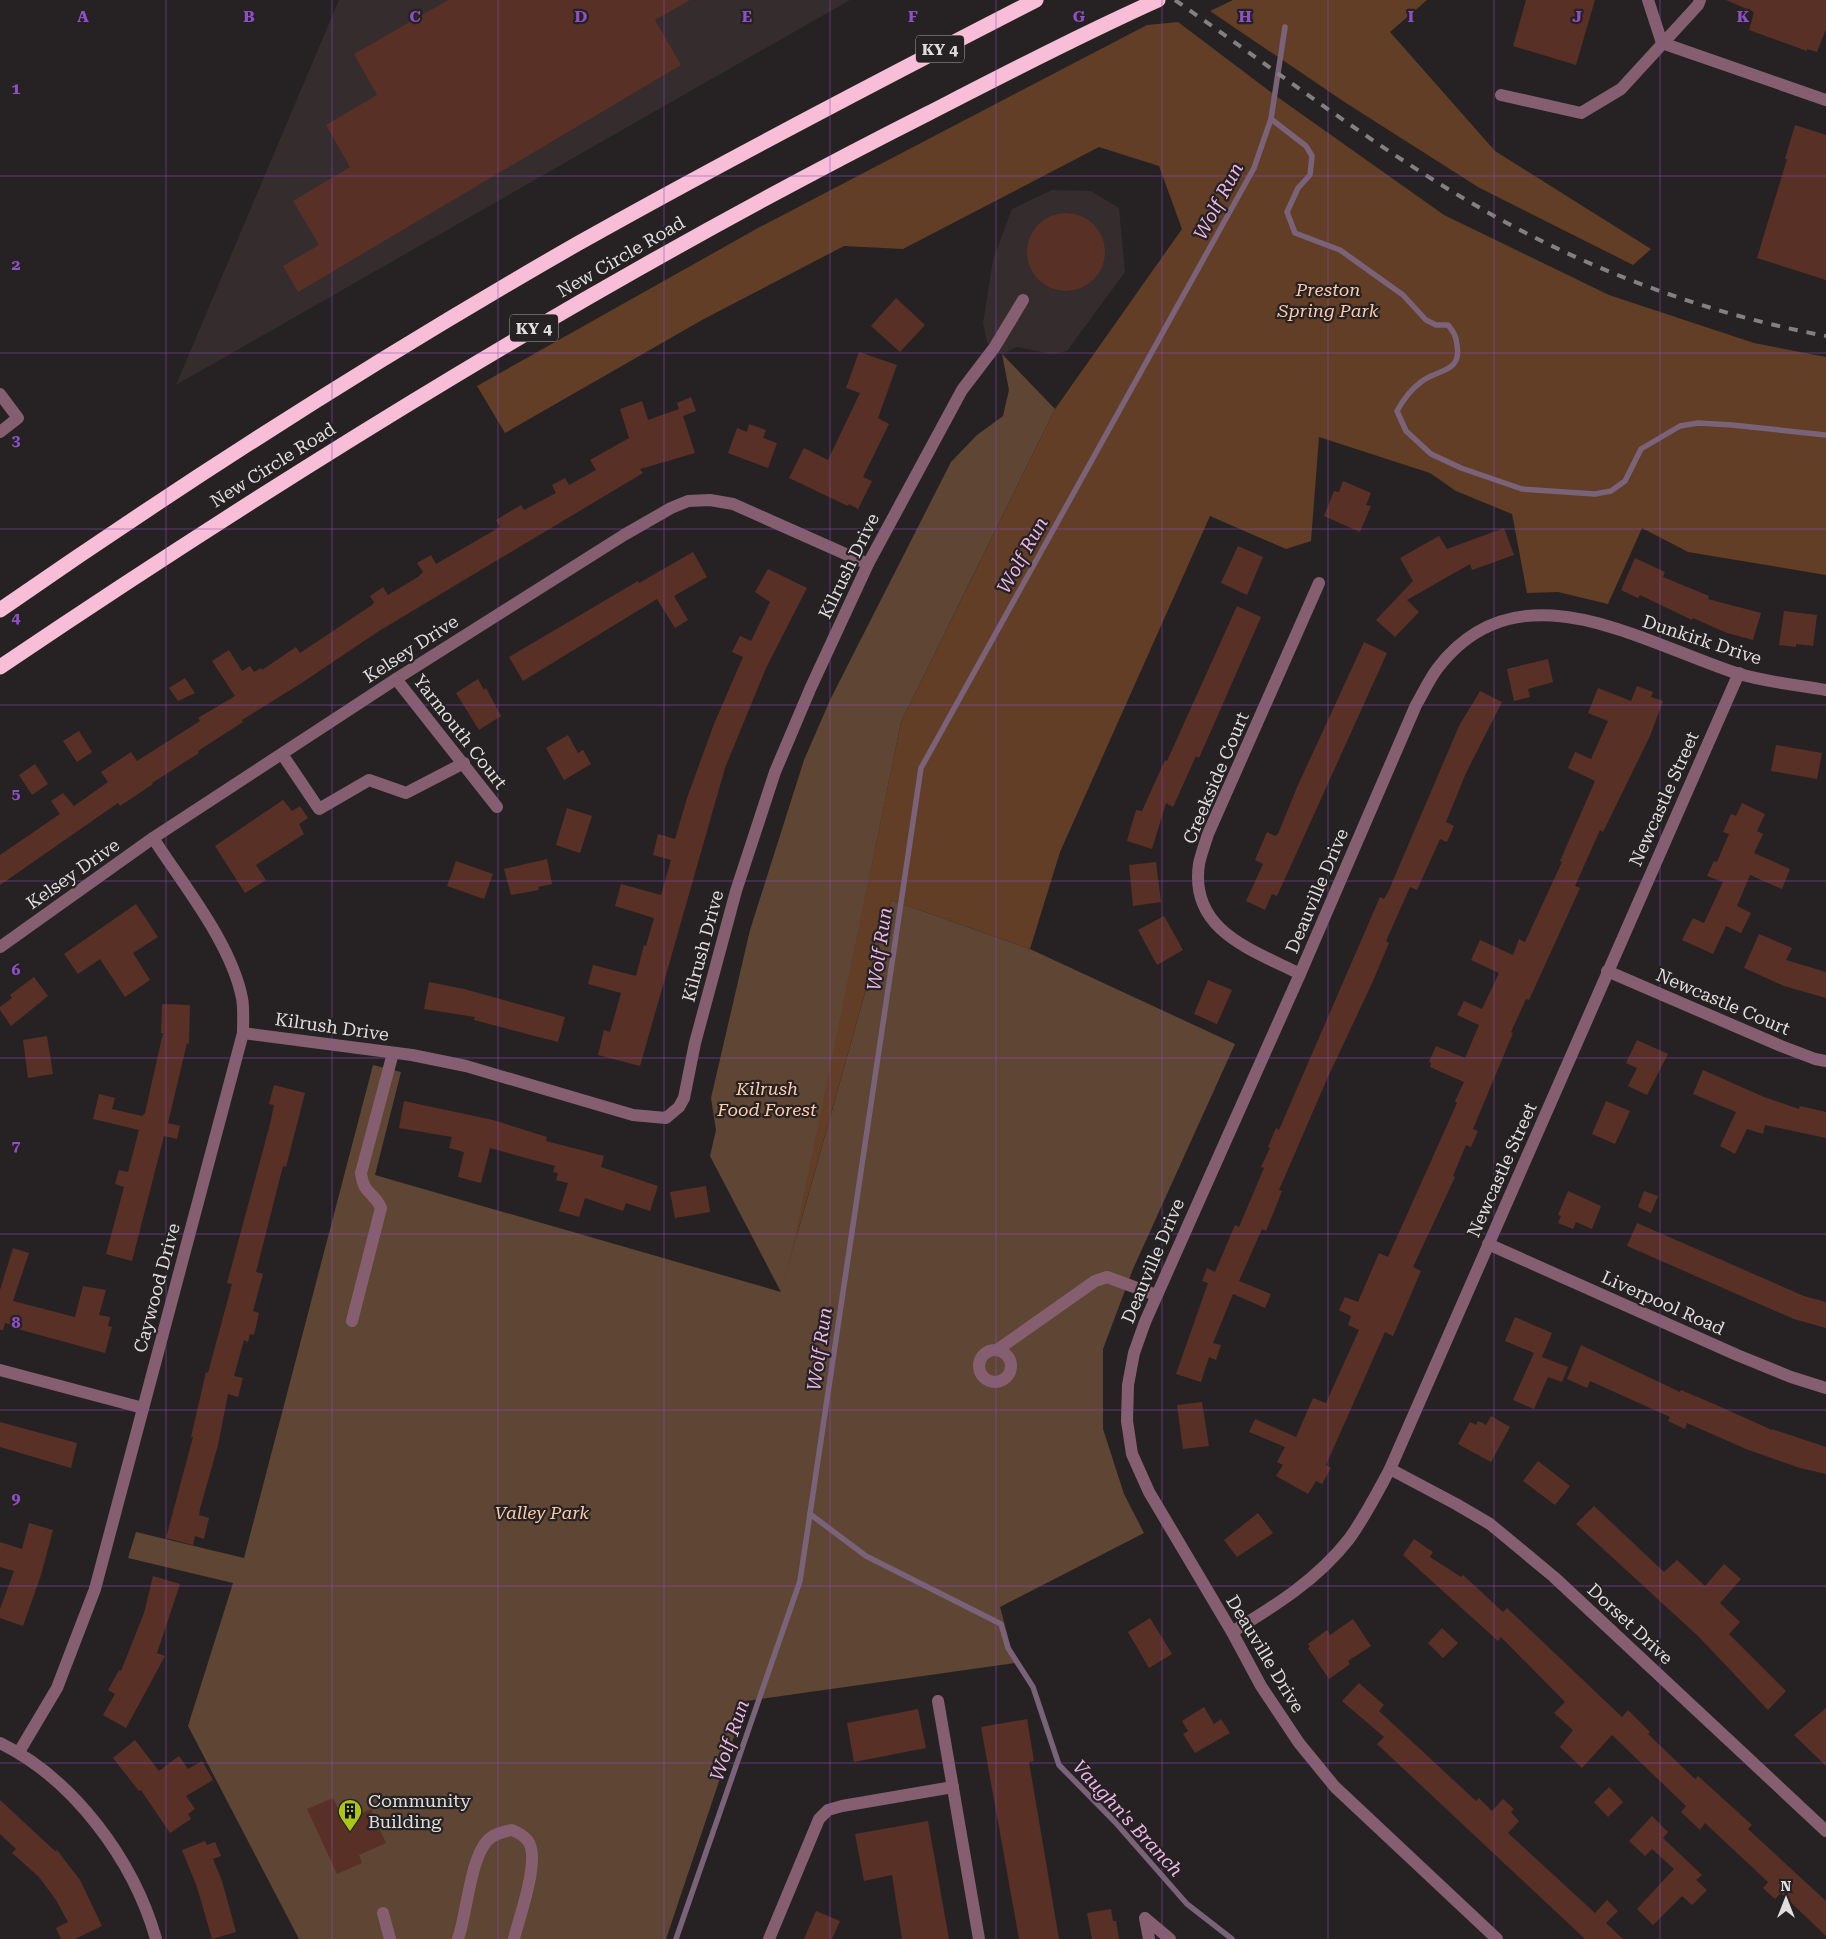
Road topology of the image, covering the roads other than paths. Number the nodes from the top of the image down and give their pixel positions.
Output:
1 (1036, 0) edge
2 (1158, 0) edge
3 (1648, 0) edge
4 (1700, 0) edge
5 (1662, 43) junction
6 (1502, 95) dead end
7 (1826, 100) edge
8 (1023, 300) dead end
9 (0, 394) edge
10 (0, 432) edge
11 (868, 564) junction
12 (1319, 583) dead end
13 (0, 610) edge
14 (1570, 616) joint
15 (0, 668) edge
16 (1739, 673) junction
17 (396, 679) junction
18 (1826, 690) edge
19 (282, 754) junction
20 (464, 763) junction
21 (497, 807) dead end
22 (153, 838) junction
23 (0, 947) edge
24 (1607, 971) junction
25 (1300, 974) junction
26 (243, 1033) junction
27 (393, 1053) junction
28 (1826, 1061) edge
29 (1488, 1244) junction
30 (1156, 1295) junction
31 (352, 1321) dead end
32 (997, 1350) dead end
33 (0, 1370) edge
34 (1826, 1388) edge
35 (142, 1408) junction
36 (1390, 1469) junction
37 (1232, 1632) junction
38 (938, 1700) dead end
39 (0, 1743) edge
40 (19, 1752) junction
41 (953, 1787) junction
42 (1826, 1831) edge
43 (383, 1913) dead end
44 (156, 1939) edge
45 (390, 1939) edge
46 (458, 1939) edge
47 (514, 1939) edge
48 (769, 1939) edge
49 (980, 1939) edge
50 (1149, 1939) edge
51 (1170, 1939) edge
52 (1497, 1939) edge

1 - 13 highway, New Circle Road / KY 4
2 - 15 highway, New Circle Road / KY 4
3 - 5 street
4 - 5 street
5 - 6 street
5 - 7 street
8 - 11 street, Kilrush Drive
9 - 10 street
11 - 17 street, Kelsey Drive
11 - 27 street, Kilrush Drive
12 - 25 street, Creekside Court
14 - 16 street, Dunkirk Drive
14 - 25 street, Deauville Drive
16 - 18 street, Dunkirk Drive
16 - 24 street, Newcastle Street
17 - 19 street, Kelsey Drive
17 - 20 street, Yarmouth Court
19 - 20 street
19 - 22 street, Kelsey Drive
20 - 21 street, Yarmouth Court
22 - 23 street, Kelsey Drive
22 - 26 street, Caywood Drive
24 - 28 street, Newcastle Court
24 - 29 street, Newcastle Street
25 - 30 street, Deauville Drive
26 - 27 street, Kilrush Drive
26 - 35 street, Caywood Drive
27 - 31 street
29 - 34 street, Liverpool Road
29 - 36 street, Newcastle Street
30 - 32 street
30 - 37 street, Deauville Drive
33 - 35 street
35 - 40 street, Caywood Drive
36 - 37 street, Newcastle Street
36 - 42 street, Dorset Drive
37 - 52 street, Deauville Drive
38 - 41 street
39 - 40 street
40 - 44 street
41 - 48 street
41 - 49 street
43 - 45 street
46 - 47 street
50 - 51 street

